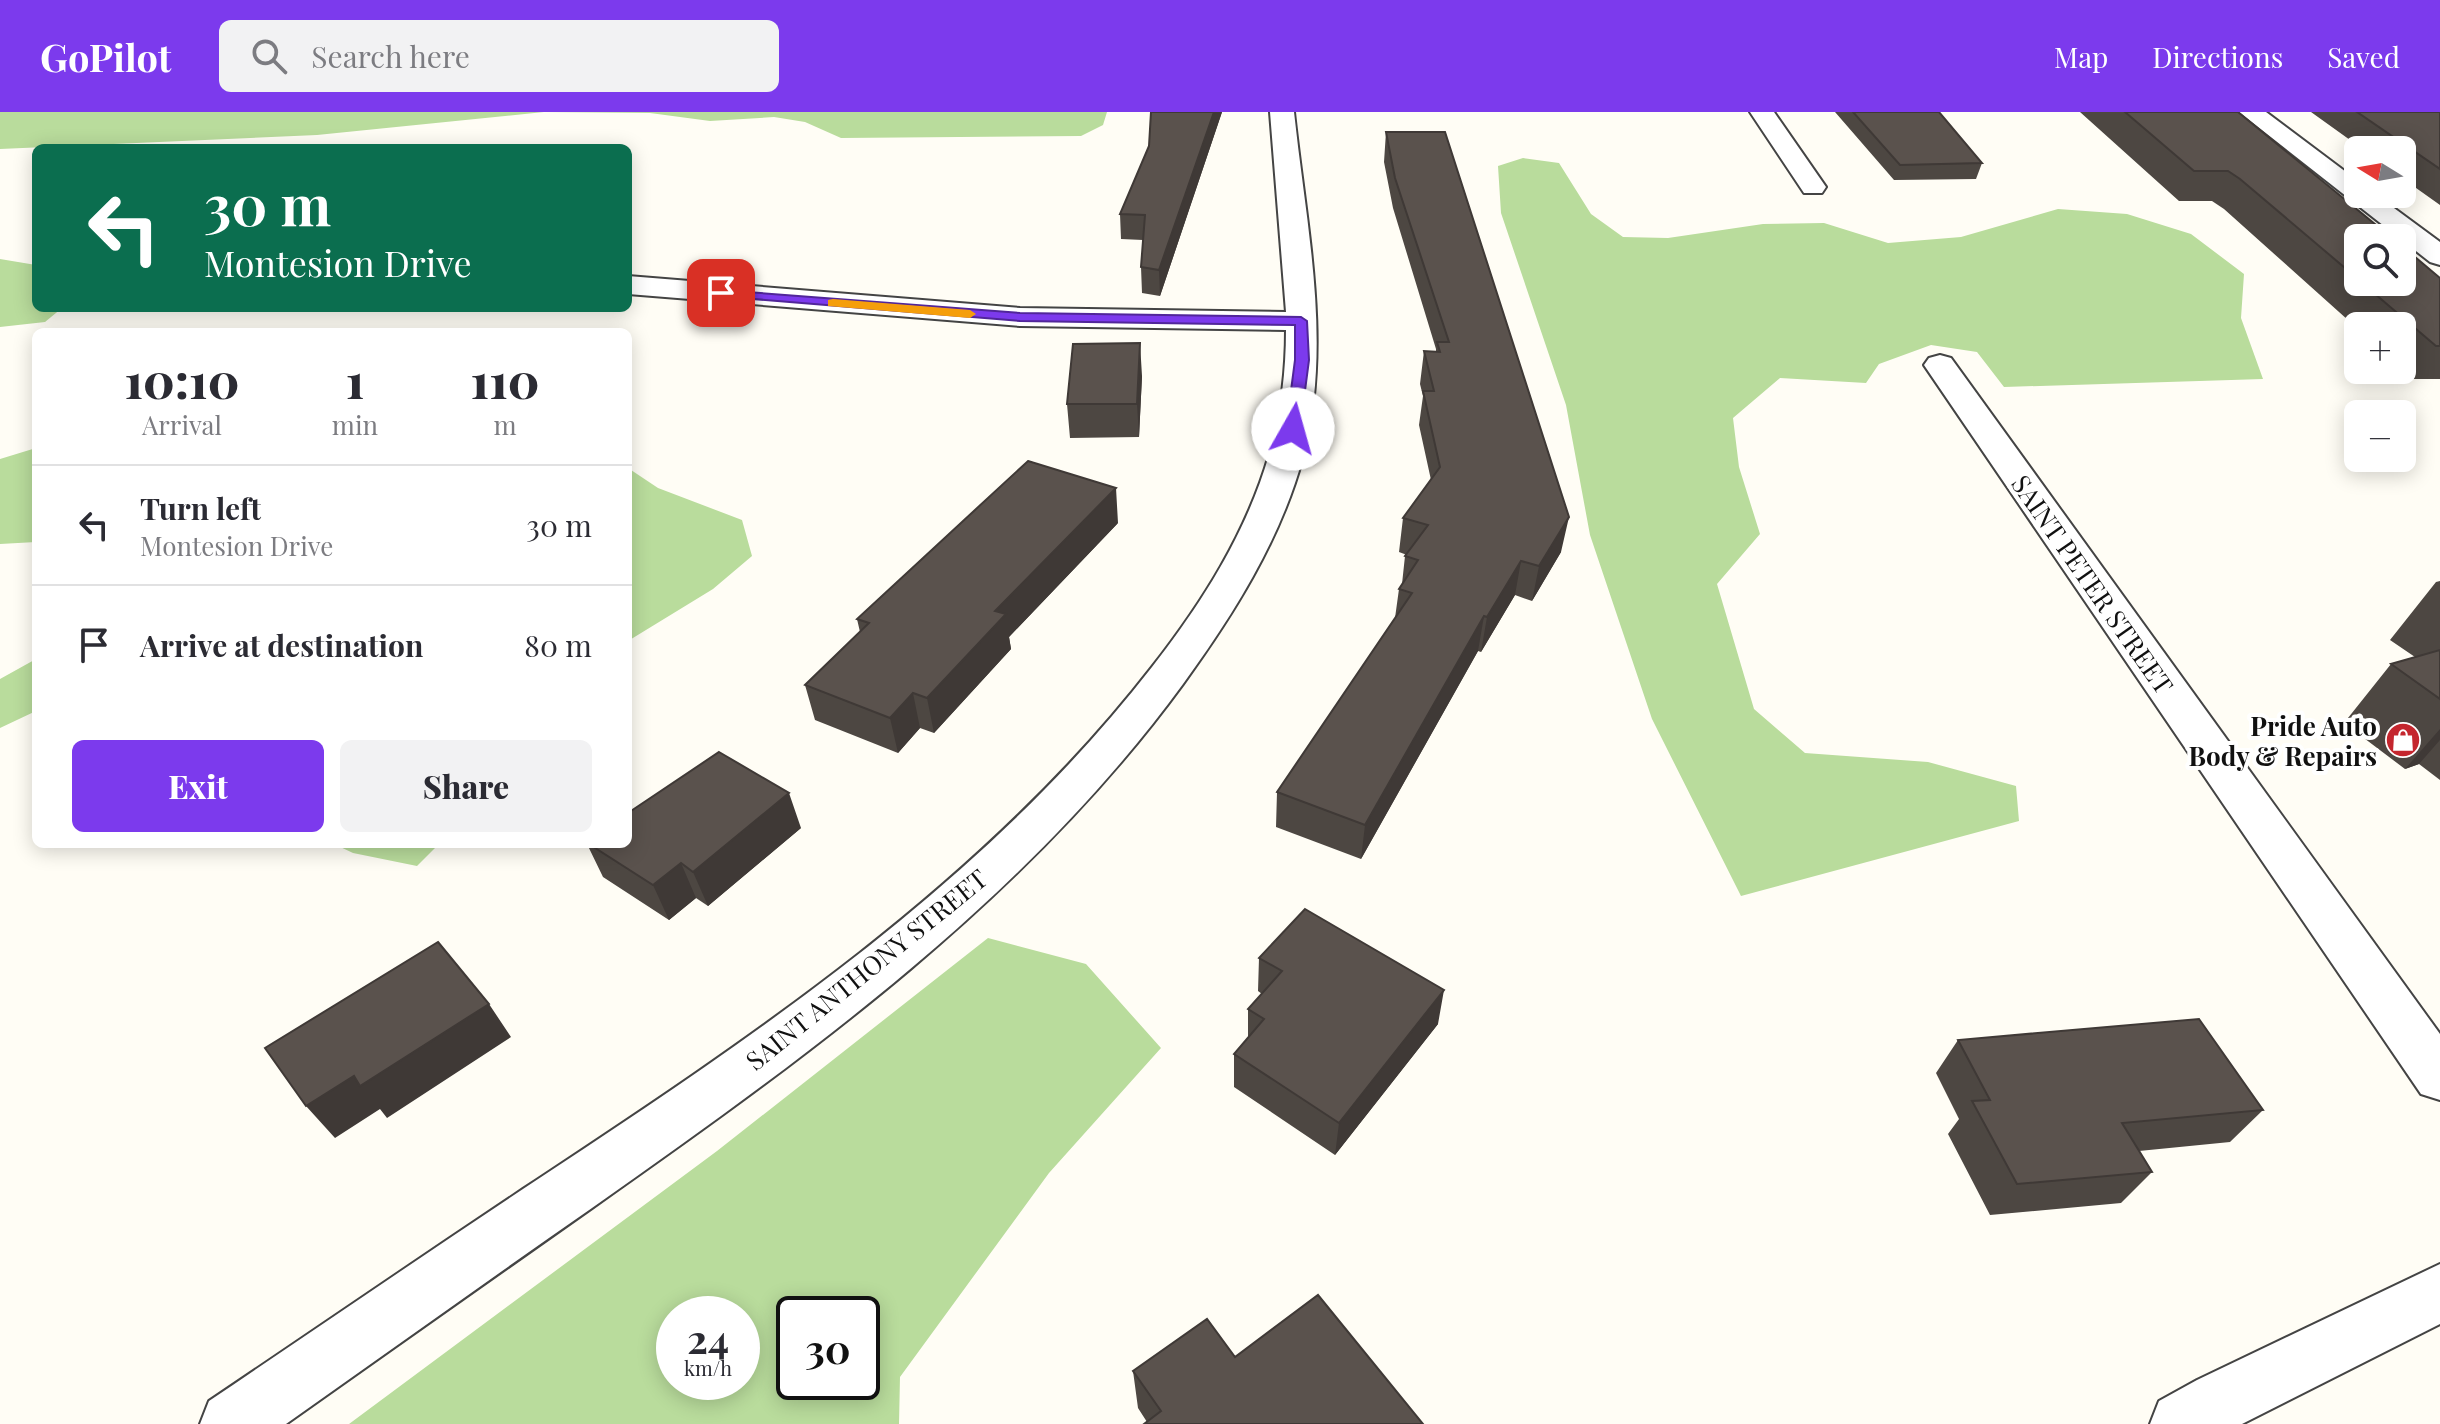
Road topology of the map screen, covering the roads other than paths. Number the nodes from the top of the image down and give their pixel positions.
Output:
1 (1282, 112) edge
2 (1762, 112) edge
3 (2251, 112) edge
4 (1813, 187) dead end
5 (2440, 256) edge
6 (632, 285) edge
7 (1301, 321) junction
8 (1940, 365) dead end
9 (2440, 1077) edge
10 (2440, 1293) edge
11 (232, 1424) edge
12 (2182, 1424) edge

1 - 7 street, SAINT ANTHONY STREET
2 - 4 street
3 - 5 street
6 - 7 street
7 - 11 street, SAINT ANTHONY STREET
8 - 9 street, SAINT PETER STREET
10 - 12 street

